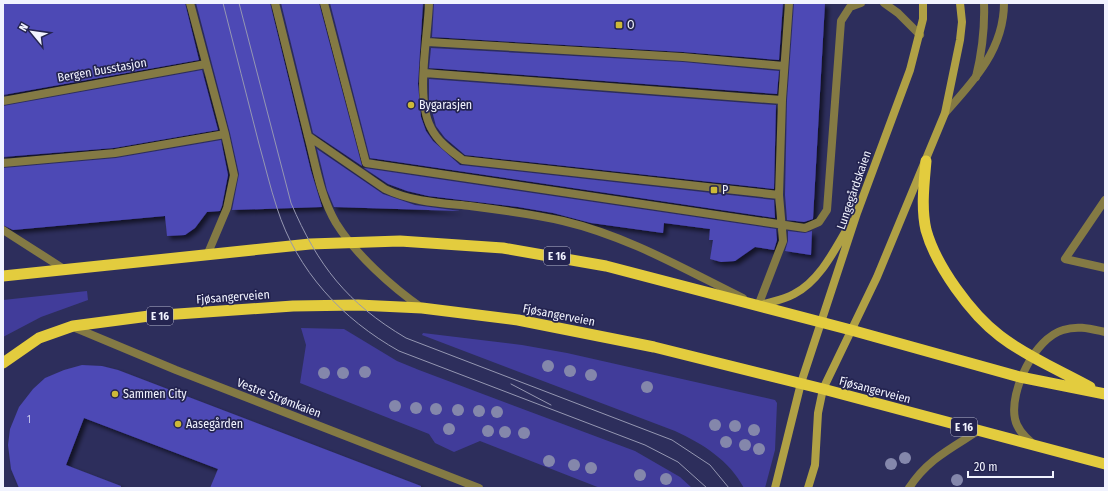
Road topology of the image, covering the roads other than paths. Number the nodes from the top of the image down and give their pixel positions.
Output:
1 (190, 3) edge
2 (275, 3) edge
3 (324, 3) edge
4 (429, 3) edge
5 (789, 3) edge
6 (861, 3) edge
7 (884, 3) edge
8 (922, 3) edge
9 (960, 3) edge
10 (984, 3) edge
11 (1004, 3) edge
12 (920, 35) junction
13 (427, 42) junction
14 (206, 64) junction
15 (784, 66) junction
16 (424, 72) junction
17 (976, 77) junction
18 (782, 100) junction
19 (3, 101) edge
20 (945, 113) junction
21 (225, 134) junction
22 (308, 136) junction
23 (926, 161) junction
24 (3, 163) edge
25 (779, 196) junction
26 (1105, 200) edge
27 (857, 213) junction
28 (3, 230) edge
29 (350, 242) junction
30 (208, 253) junction
31 (1105, 268) edge
32 (64, 269) junction
33 (3, 276) edge
34 (758, 306) junction
35 (422, 308) junction
36 (822, 323) junction
37 (73, 326) junction
38 (851, 330) junction
39 (1105, 332) edge
40 (1033, 356) junction
41 (3, 363) edge
42 (1020, 377) junction
43 (801, 383) junction
44 (823, 389) junction
45 (1102, 393) edge
46 (978, 431) junction
47 (1036, 447) junction
48 (1105, 464) edge
49 (479, 488) edge
50 (774, 488) edge
51 (808, 488) edge
52 (909, 488) edge

1 - 14 street
2 - 22 street
3 - 6 street
4 - 13 street
5 - 15 street
7 - 12 street
8 - 12 main road, Lungegårdskaien
9 - 20 main road
10 - 17 street
11 - 17 street
12 - 27 main road, Lungegårdskaien
13 - 15 street
13 - 16 street
14 - 19 street, Bergen busstasjon
14 - 21 street
15 - 18 street
16 - 18 street
16 - 25 street
17 - 20 street
18 - 25 street
20 - 23 main road
21 - 24 street
21 - 30 street
22 - 29 street
22 - 34 street
23 - 38 main road
23 - 40 highway, E 16
25 - 34 street
26 - 31 street
27 - 34 main road
27 - 36 main road, Lungegårdskaien
28 - 32 street
29 - 30 highway, E 16
29 - 34 highway, E 16
29 - 35 street
30 - 32 highway, E 16
32 - 33 highway, E 16
34 - 36 highway, E 16
35 - 37 highway, Fjøsangerveien / E 16
35 - 43 highway, Fjøsangerveien / E 16
36 - 38 highway, E 16
36 - 43 main road, Lungegårdskaien
37 - 41 highway, Fjøsangerveien / E 16
37 - 49 street, Vestre Strømkaien
38 - 42 highway, E 16
38 - 44 main road
39 - 40 street
40 - 42 street
40 - 45 highway, E 16
42 - 45 highway, E 16
42 - 47 street
43 - 44 highway, Fjøsangerveien / E 16
43 - 50 main road, Lungegårdskaien
44 - 46 highway, Fjøsangerveien / E 16
44 - 51 main road
46 - 47 highway, Fjøsangerveien / E 16
46 - 52 street
47 - 48 highway, Fjøsangerveien / E 16

